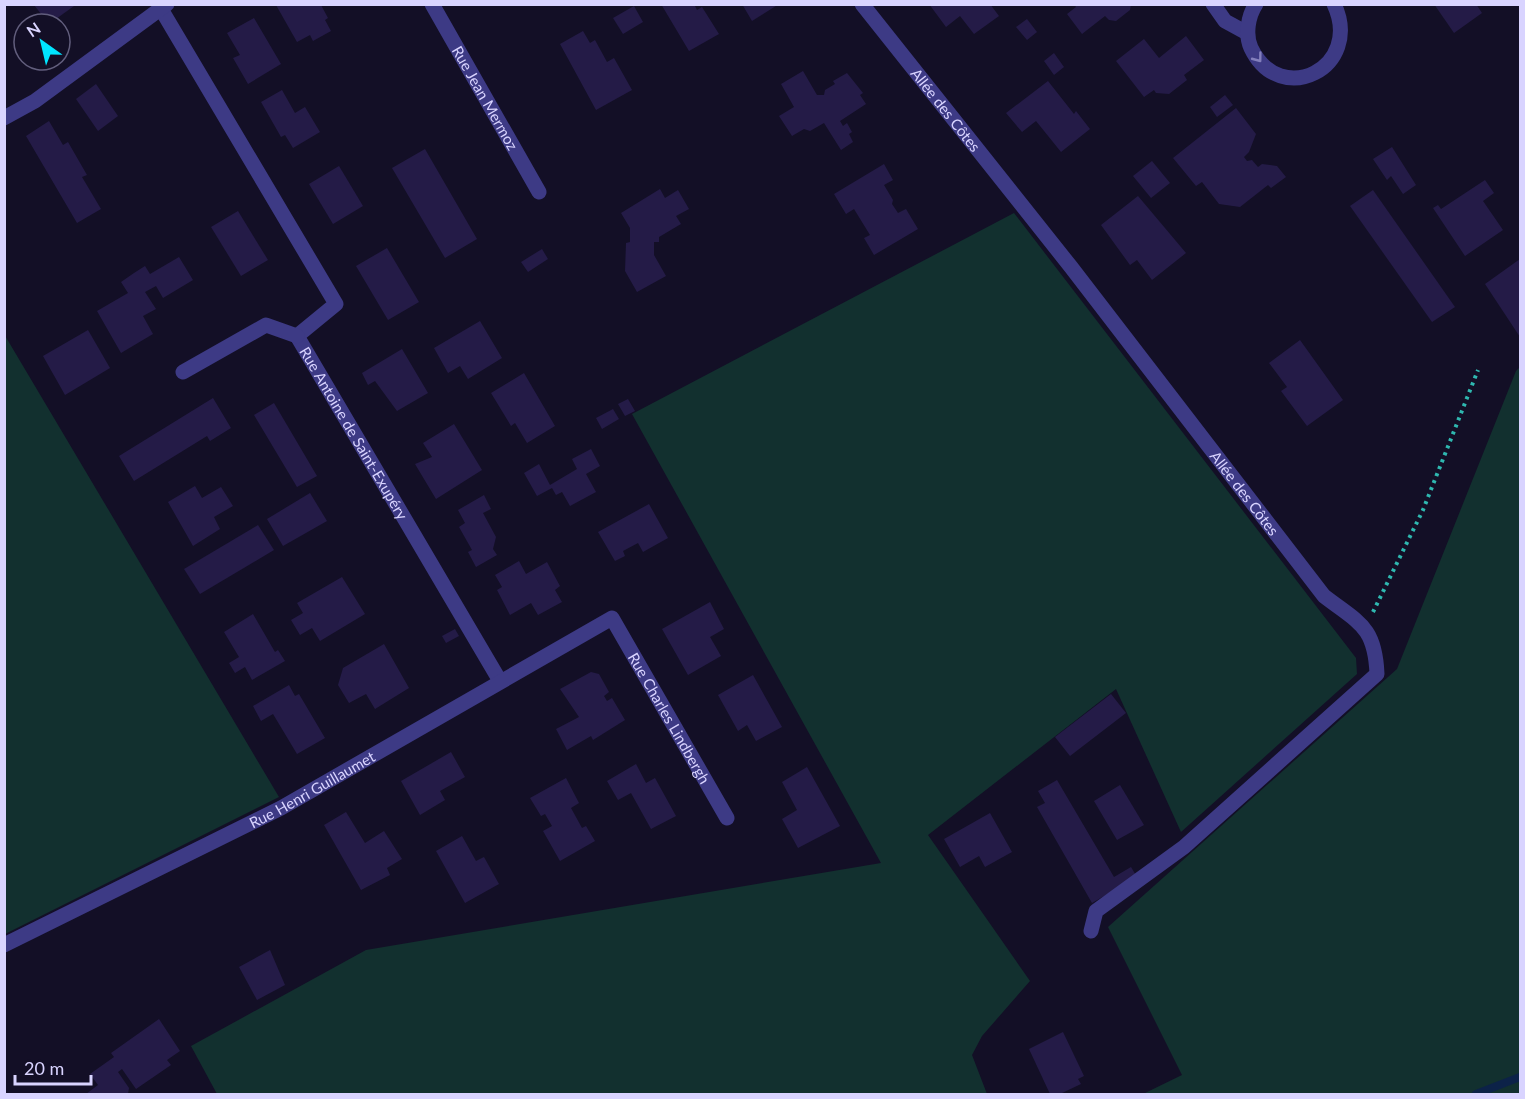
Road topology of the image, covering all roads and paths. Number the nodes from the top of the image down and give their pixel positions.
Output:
1 (432, 4) edge
2 (862, 4) edge
3 (1213, 4) edge
4 (1256, 4) edge
5 (1334, 4) edge
6 (164, 7) edge
7 (1247, 33) junction
8 (4, 118) edge
9 (538, 192) dead end
10 (297, 336) junction
11 (1478, 370) dead end
12 (183, 372) dead end
13 (612, 618) joint
14 (1365, 628) junction
15 (500, 681) junction
16 (727, 818) dead end
17 (1091, 931) dead end
18 (4, 945) edge

1 - 9 street, Rue Jean Mermoz
2 - 14 street, Allée des Côtes
3 - 7 street
4 - 7 street
7 -> 5 street
6 - 8 street
6 - 10 street, Rue Antoine de Saint-Exupéry
10 - 12 street
10 - 15 street, Rue Antoine de Saint-Exupéry
11 - 14 path
13 - 15 street, Rue Henri Guillaumet
13 - 16 street, Rue Charles Lindbergh
14 - 17 street, Allée des Côtes
15 - 18 street, Rue Henri Guillaumet

